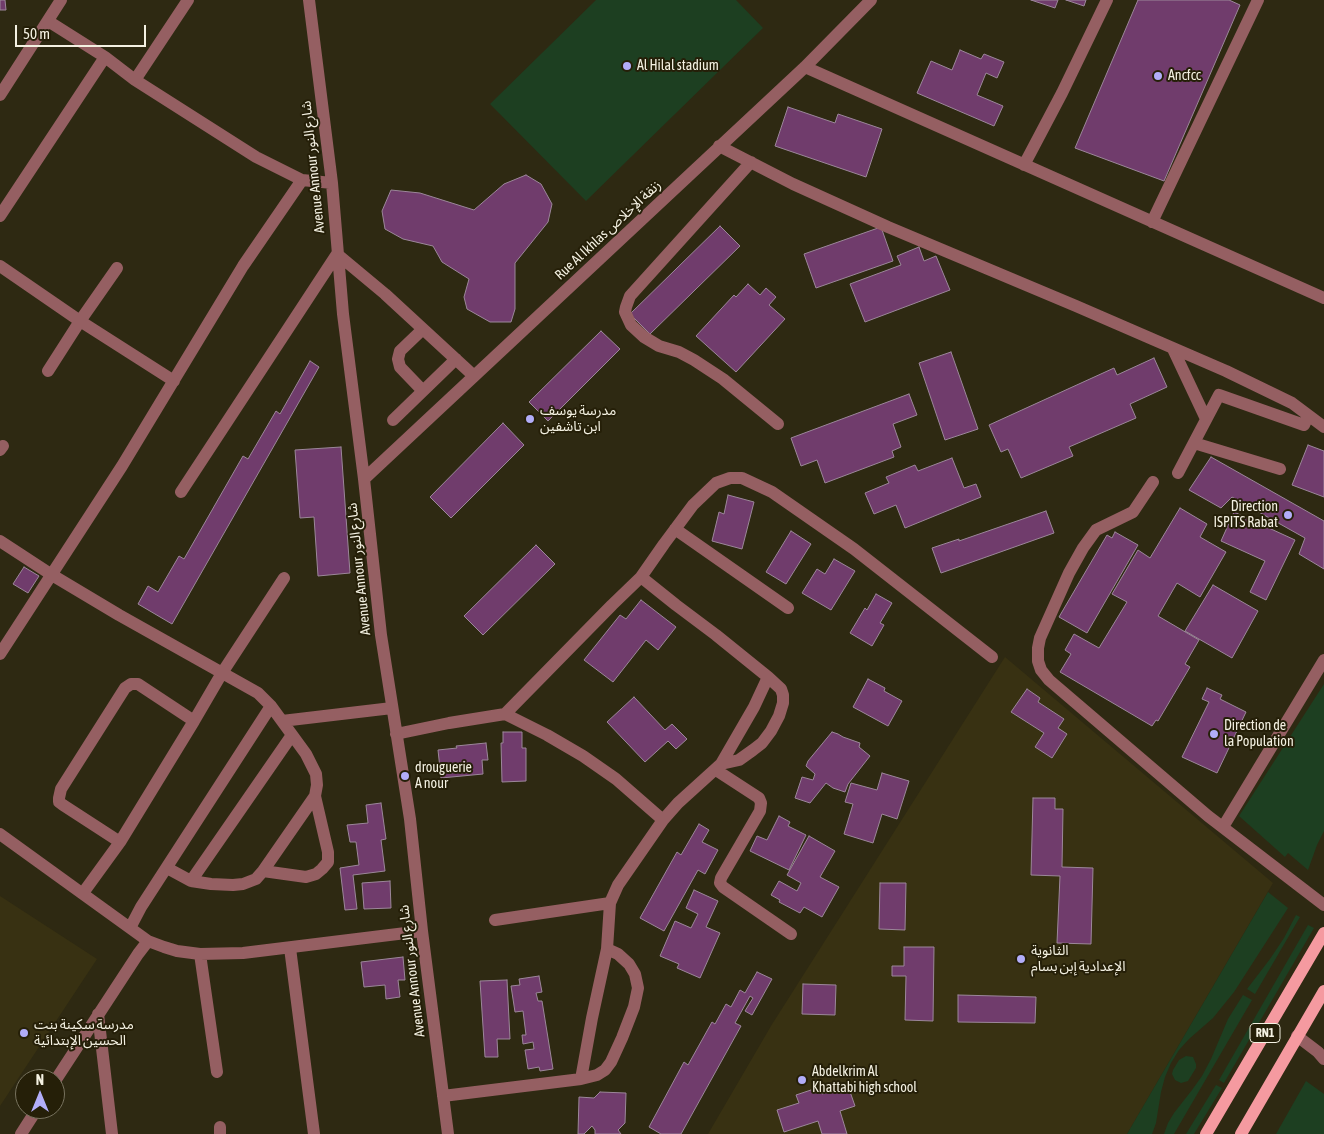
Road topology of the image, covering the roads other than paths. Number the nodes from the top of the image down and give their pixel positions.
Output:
1 (61, 0) edge
2 (188, 0) edge
3 (309, 0) edge
4 (871, 0) edge
5 (1107, 0) edge
6 (1258, 0) edge
7 (48, 20) junction
8 (105, 57) junction
9 (805, 67) junction
10 (135, 80) junction
11 (0, 95) edge
12 (719, 146) junction
13 (751, 162) junction
14 (1024, 165) junction
15 (302, 180) junction
16 (332, 183) junction
17 (4, 200) edge
18 (0, 216) edge
19 (1152, 222) junction
20 (337, 254) junction
21 (0, 266) edge
22 (117, 268) dead end
23 (1324, 298) edge
24 (80, 321) junction
25 (423, 329) junction
26 (1173, 349) junction
27 (456, 359) junction
28 (48, 370) dead end
29 (474, 376) junction
30 (174, 381) junction
31 (423, 391) junction
32 (1308, 416) junction
33 (1206, 418) junction
34 (392, 420) dead end
35 (778, 424) dead end
36 (1324, 427) edge
37 (1194, 443) junction
38 (1280, 469) dead end
39 (1178, 474) dead end
40 (364, 479) junction
41 (1153, 482) dead end
42 (181, 492) dead end
43 (675, 529) junction
44 (0, 541) edge
45 (52, 575) junction
46 (641, 577) junction
47 (284, 578) dead end
48 (788, 608) dead end
49 (0, 654) edge
50 (992, 656) dead end
51 (1324, 660) edge
52 (222, 673) junction
53 (768, 677) junction
54 (271, 706) junction
55 (392, 708) junction
56 (505, 714) junction
57 (194, 720) junction
58 (282, 721) junction
59 (396, 734) junction
60 (292, 735) junction
61 (719, 767) junction
62 (315, 796) junction
63 (663, 820) junction
64 (1223, 827) junction
65 (0, 834) edge
66 (120, 842) junction
67 (166, 868) junction
68 (263, 871) junction
69 (191, 881) junction
70 (84, 893) junction
71 (610, 903) junction
72 (1324, 905) edge
73 (495, 920) dead end
74 (130, 928) junction
75 (422, 931) junction
76 (1324, 933) edge
77 (791, 934) dead end
78 (148, 941) junction
79 (290, 948) junction
80 (607, 949) junction
81 (200, 954) junction
82 (1324, 991) edge
83 (98, 1014) junction
84 (1297, 1036) junction
85 (1324, 1059) edge
86 (63, 1069) edge
87 (217, 1072) dead end
88 (581, 1079) junction
89 (443, 1096) junction
90 (31, 1119) edge
91 (21, 1134) edge
92 (112, 1134) edge
93 (314, 1134) edge
94 (448, 1134) edge
95 (1206, 1134) edge
96 (1241, 1134) edge

1 - 7 street
2 - 10 street
3 - 16 street, Avenue Annour شارع النور
4 - 9 street, Rue Al Ikhlas زنقة الإخلاص
5 - 14 street
6 - 19 street
7 - 8 street
7 - 11 street
8 - 10 street
8 - 17 street
9 - 12 street, Rue Al Ikhlas زنقة الإخلاص
9 - 14 street
10 - 15 street
12 - 13 street
12 - 29 street, Rue Al Ikhlas زنقة الإخلاص
13 - 26 street
13 - 35 street
14 - 19 street
15 - 16 street
15 - 30 street
16 - 20 street, Avenue Annour شارع النور
17 - 18 street
19 - 23 street
20 - 25 street
20 - 40 street, Avenue Annour شارع النور
20 - 42 street
21 - 24 street
22 - 24 street
24 - 28 street
24 - 30 street
25 - 27 street
25 - 31 street
26 - 32 street
26 - 33 street
27 - 29 street
27 - 31 street
29 - 40 street, Rue Al Ikhlas زنقة الإخلاص
30 - 45 street
31 - 34 street
32 - 33 street
32 - 36 street
33 - 37 street
37 - 38 street
37 - 39 street
40 - 55 street, Avenue Annour شارع النور
41 - 64 street
43 - 46 street
43 - 48 street
43 - 50 street
44 - 45 street
45 - 49 street
45 - 52 street
46 - 53 street
46 - 56 street
47 - 52 street
51 - 64 street
52 - 54 street
52 - 57 street
53 - 61 street
53 - 61 street
54 - 58 street
54 - 67 street
55 - 58 street
55 - 59 street, Avenue Annour شارع النور
56 - 59 street
56 - 63 street
57 - 66 street
57 - 66 street
58 - 60 street
59 - 75 street, Avenue Annour شارع النور
60 - 62 street
60 - 69 street
61 - 63 street
61 - 77 street
62 - 68 street
62 - 68 street
63 - 71 street
64 - 72 street
65 - 70 street
66 - 70 street
67 - 69 street
67 - 74 street
68 - 69 street
70 - 74 street
71 - 73 street
71 - 80 street
74 - 78 street
75 - 79 street
75 - 89 street, Avenue Annour شارع النور
76 - 95 main road, RN1
78 - 81 street
78 - 83 street
79 - 81 street
79 - 93 street
80 - 88 street
80 - 88 street
81 - 87 street
82 - 84 main road, RN1
83 - 86 street
83 - 92 street
84 - 85 street
84 - 96 main road, RN1
88 - 89 street
89 - 94 street, Avenue Annour شارع النور
90 - 91 street

